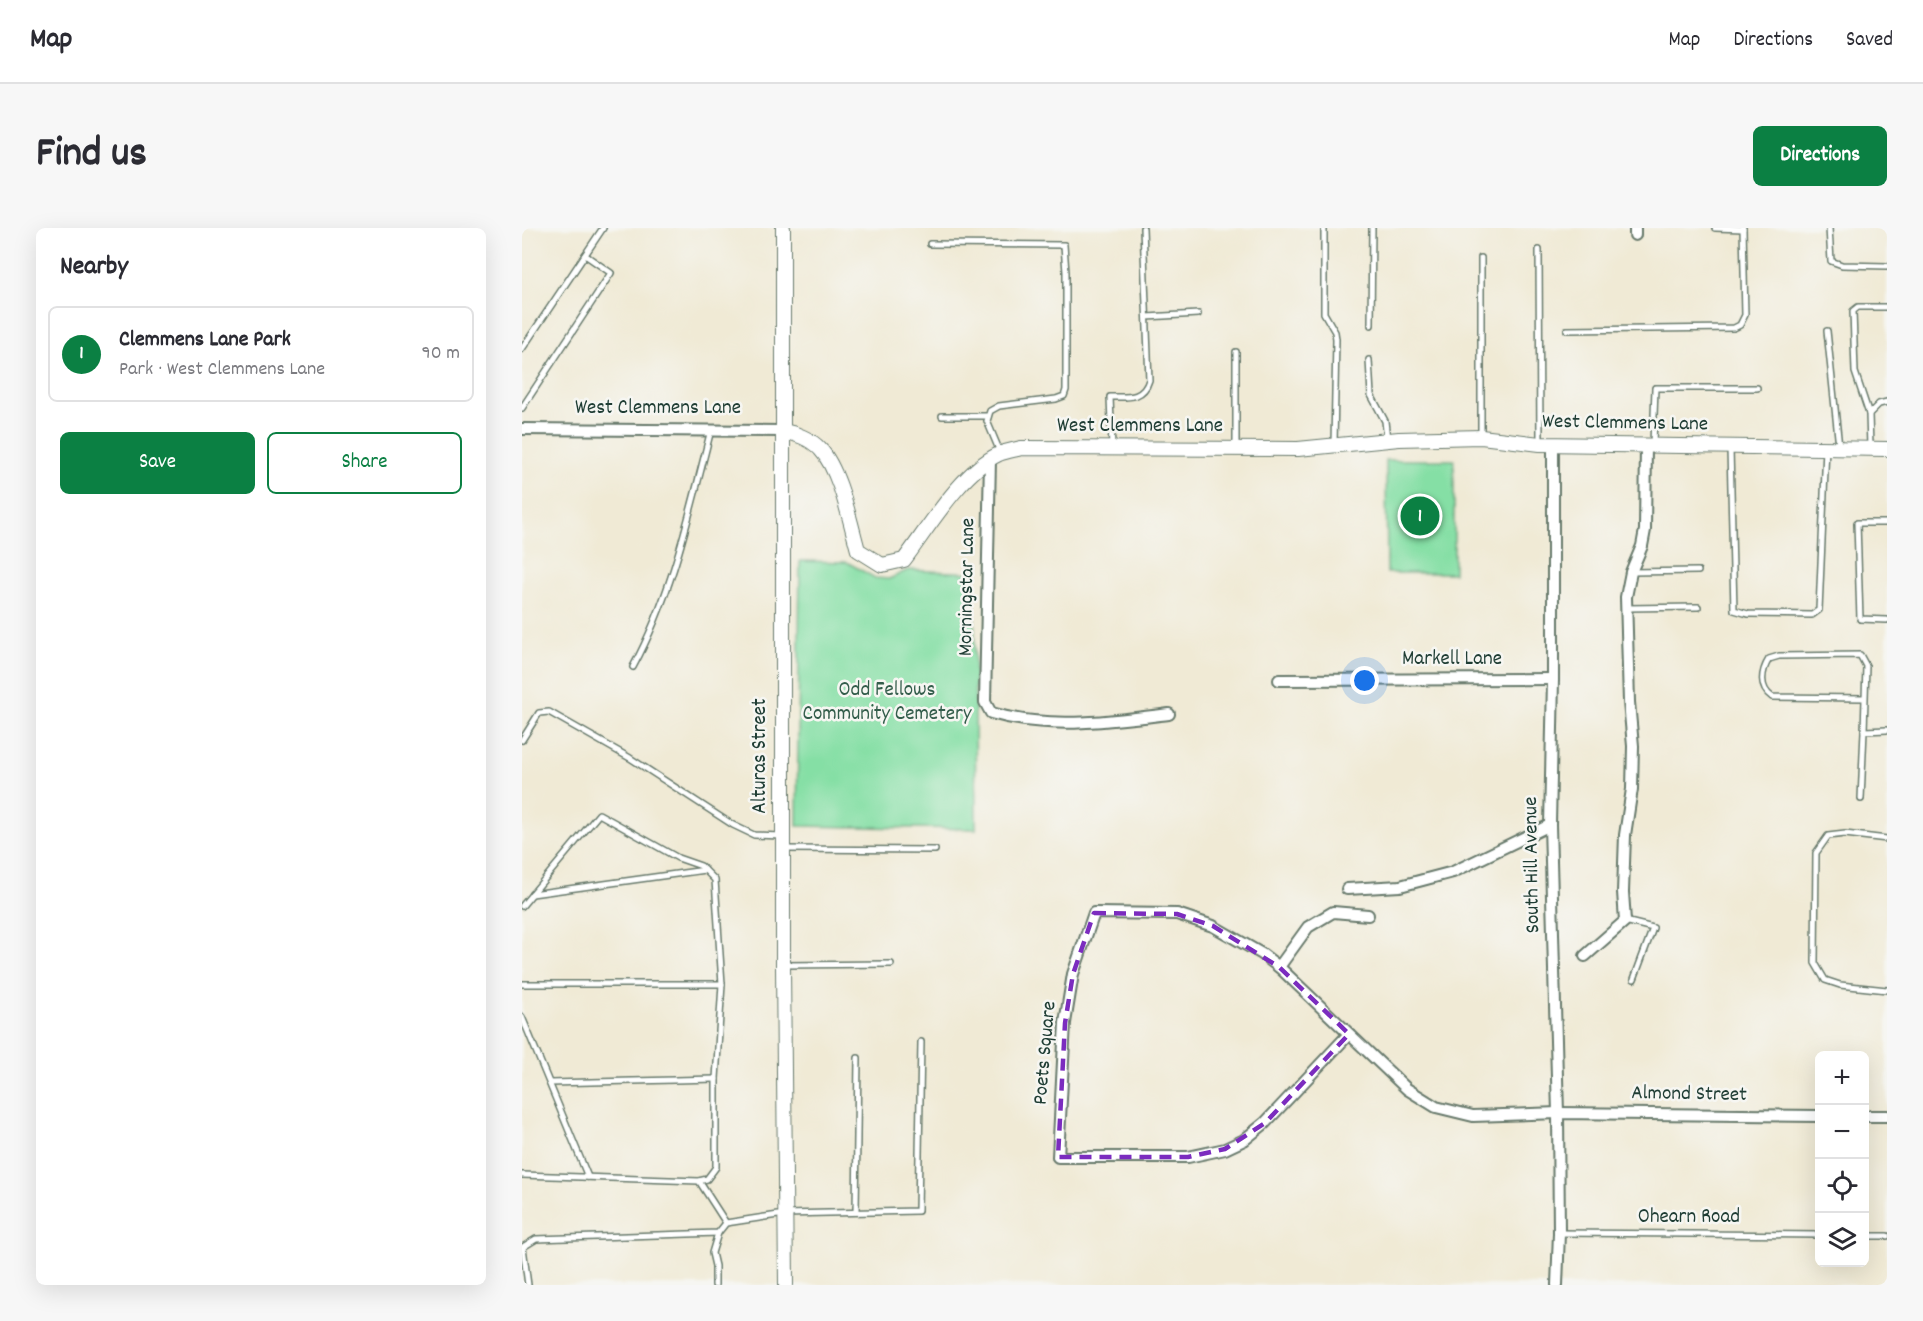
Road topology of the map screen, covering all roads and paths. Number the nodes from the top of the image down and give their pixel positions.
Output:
1 (603, 228) edge
2 (783, 228) edge
3 (1143, 228) edge
4 (1324, 228) edge
5 (1372, 228) edge
6 (1715, 228) edge
7 (1743, 228) edge
8 (1829, 228) edge
9 (930, 244) dead end
10 (1539, 250) dead end
11 (585, 255) junction
12 (1481, 258) dead end
13 (1887, 266) edge
14 (1887, 307) edge
15 (1198, 314) dead end
16 (1147, 317) junction
17 (1371, 325) dead end
18 (1567, 330) dead end
19 (1827, 331) dead end
20 (522, 349) edge
21 (1236, 352) dead end
22 (1369, 360) dead end
23 (1757, 387) dead end
24 (1887, 402) edge
25 (522, 408) edge
26 (1869, 414) junction
27 (942, 416) dead end
28 (988, 416) junction
29 (522, 429) edge
30 (711, 430) junction
31 (783, 431) junction
32 (1481, 437) junction
33 (1387, 440) junction
34 (1547, 444) junction
35 (1649, 446) junction
36 (1334, 447) junction
37 (1730, 447) junction
38 (1112, 448) junction
39 (1832, 448) junction
40 (1236, 449) junction
41 (1870, 449) junction
42 (1887, 449) edge
43 (995, 456) junction
44 (1887, 523) edge
45 (1698, 571) dead end
46 (1631, 572) junction
47 (1627, 608) junction
48 (1698, 608) dead end
49 (1887, 620) edge
50 (633, 667) dead end
51 (1553, 679) junction
52 (1279, 680) dead end
53 (1865, 698) junction
54 (1169, 714) dead end
55 (1887, 730) edge
56 (1864, 731) junction
57 (522, 740) edge
58 (1861, 799) dead end
59 (1550, 825) junction
60 (1887, 839) edge
61 (782, 843) junction
62 (935, 850) dead end
63 (705, 870) junction
64 (1347, 889) dead end
65 (532, 894) junction
66 (522, 906) edge
67 (1368, 915) dead end
68 (1625, 921) junction
69 (1585, 956) dead end
70 (891, 964) dead end
71 (783, 965) junction
72 (1279, 967) junction
73 (1634, 979) dead end
74 (522, 984) edge
75 (722, 984) junction
76 (1887, 990) edge
77 (522, 1017) edge
78 (1349, 1034) junction
79 (921, 1042) dead end
80 (858, 1058) dead end
81 (716, 1079) junction
82 (550, 1083) junction
83 (1557, 1113) junction
84 (1815, 1116) edge
85 (1869, 1116) edge
86 (1887, 1116) edge
87 (522, 1175) edge
88 (588, 1176) junction
89 (699, 1181) junction
90 (856, 1212) junction
91 (785, 1214) junction
92 (726, 1223) junction
93 (718, 1233) junction
94 (1559, 1233) junction
95 (1815, 1235) edge
96 (1869, 1236) edge
97 (1887, 1236) edge
98 (528, 1285) edge
99 (715, 1285) edge
100 (786, 1285) edge
101 (1557, 1285) edge

1 - 11 lane
2 - 31 street, Alturas Street
3 - 16 lane
4 - 36 lane
5 - 17 lane
6 - 7 lane
7 - 18 lane
8 - 13 lane
9 - 28 lane
10 - 34 lane
11 - 20 lane
11 - 25 lane
12 - 32 lane
14 - 26 lane
15 - 16 lane
16 - 38 lane
19 - 39 lane
21 - 40 lane
22 - 33 lane
23 - 35 lane
24 - 26 lane
26 - 41 lane
27 - 28 lane
28 - 43 lane
29 - 30 street, West Clemmens Lane
30 - 31 street, West Clemmens Lane
30 - 50 lane
31 - 43 street, West Clemmens Lane
31 - 61 street, Alturas Street
32 - 33 street, West Clemmens Lane
32 - 34 street, West Clemmens Lane
33 - 36 street, West Clemmens Lane
34 - 35 street, West Clemmens Lane
34 - 51 street, South Hill Avenue
35 - 37 street, West Clemmens Lane
35 - 46 street
36 - 40 street, West Clemmens Lane
37 - 39 street, West Clemmens Lane
37 - 39 lane
38 - 40 street, West Clemmens Lane
38 - 43 street, West Clemmens Lane
39 - 41 street, West Clemmens Lane
41 - 42 street, West Clemmens Lane
43 - 54 street, Morningstar Lane
44 - 49 lane
45 - 46 lane
46 - 47 street
47 - 48 lane
47 - 68 street
51 - 52 street, Markell Lane
51 - 59 street, South Hill Avenue
53 - 53 lane
53 - 56 lane
55 - 56 lane
56 - 58 lane
57 - 61 lane
59 - 64 street
59 - 83 street, South Hill Avenue
60 - 76 lane
61 - 62 lane
61 - 71 street, Alturas Street
63 - 65 lane
63 - 65 lane
63 - 75 lane
65 - 66 lane
67 - 72 street
68 - 69 street
68 - 73 lane
70 - 71 lane
71 - 91 street, Alturas Street
72 - 78 street, Poets Square
72 - 78 street, Poets Square
74 - 75 lane
75 - 81 lane
77 - 82 lane
78 - 83 street, Poets Square
79 - 90 lane
80 - 90 lane
81 - 82 lane
81 - 89 lane
82 - 88 lane
83 - 84 street, Almond Street
83 - 94 street, South Hill Avenue
85 - 86 street
87 - 88 lane
88 - 89 lane
89 - 92 lane
90 - 91 lane
91 - 92 lane
91 - 100 street, Alturas Street
92 - 93 lane
93 - 98 lane
93 - 99 lane
94 - 95 lane, Ohearn Road
94 - 101 street, South Hill Avenue
96 - 97 lane

